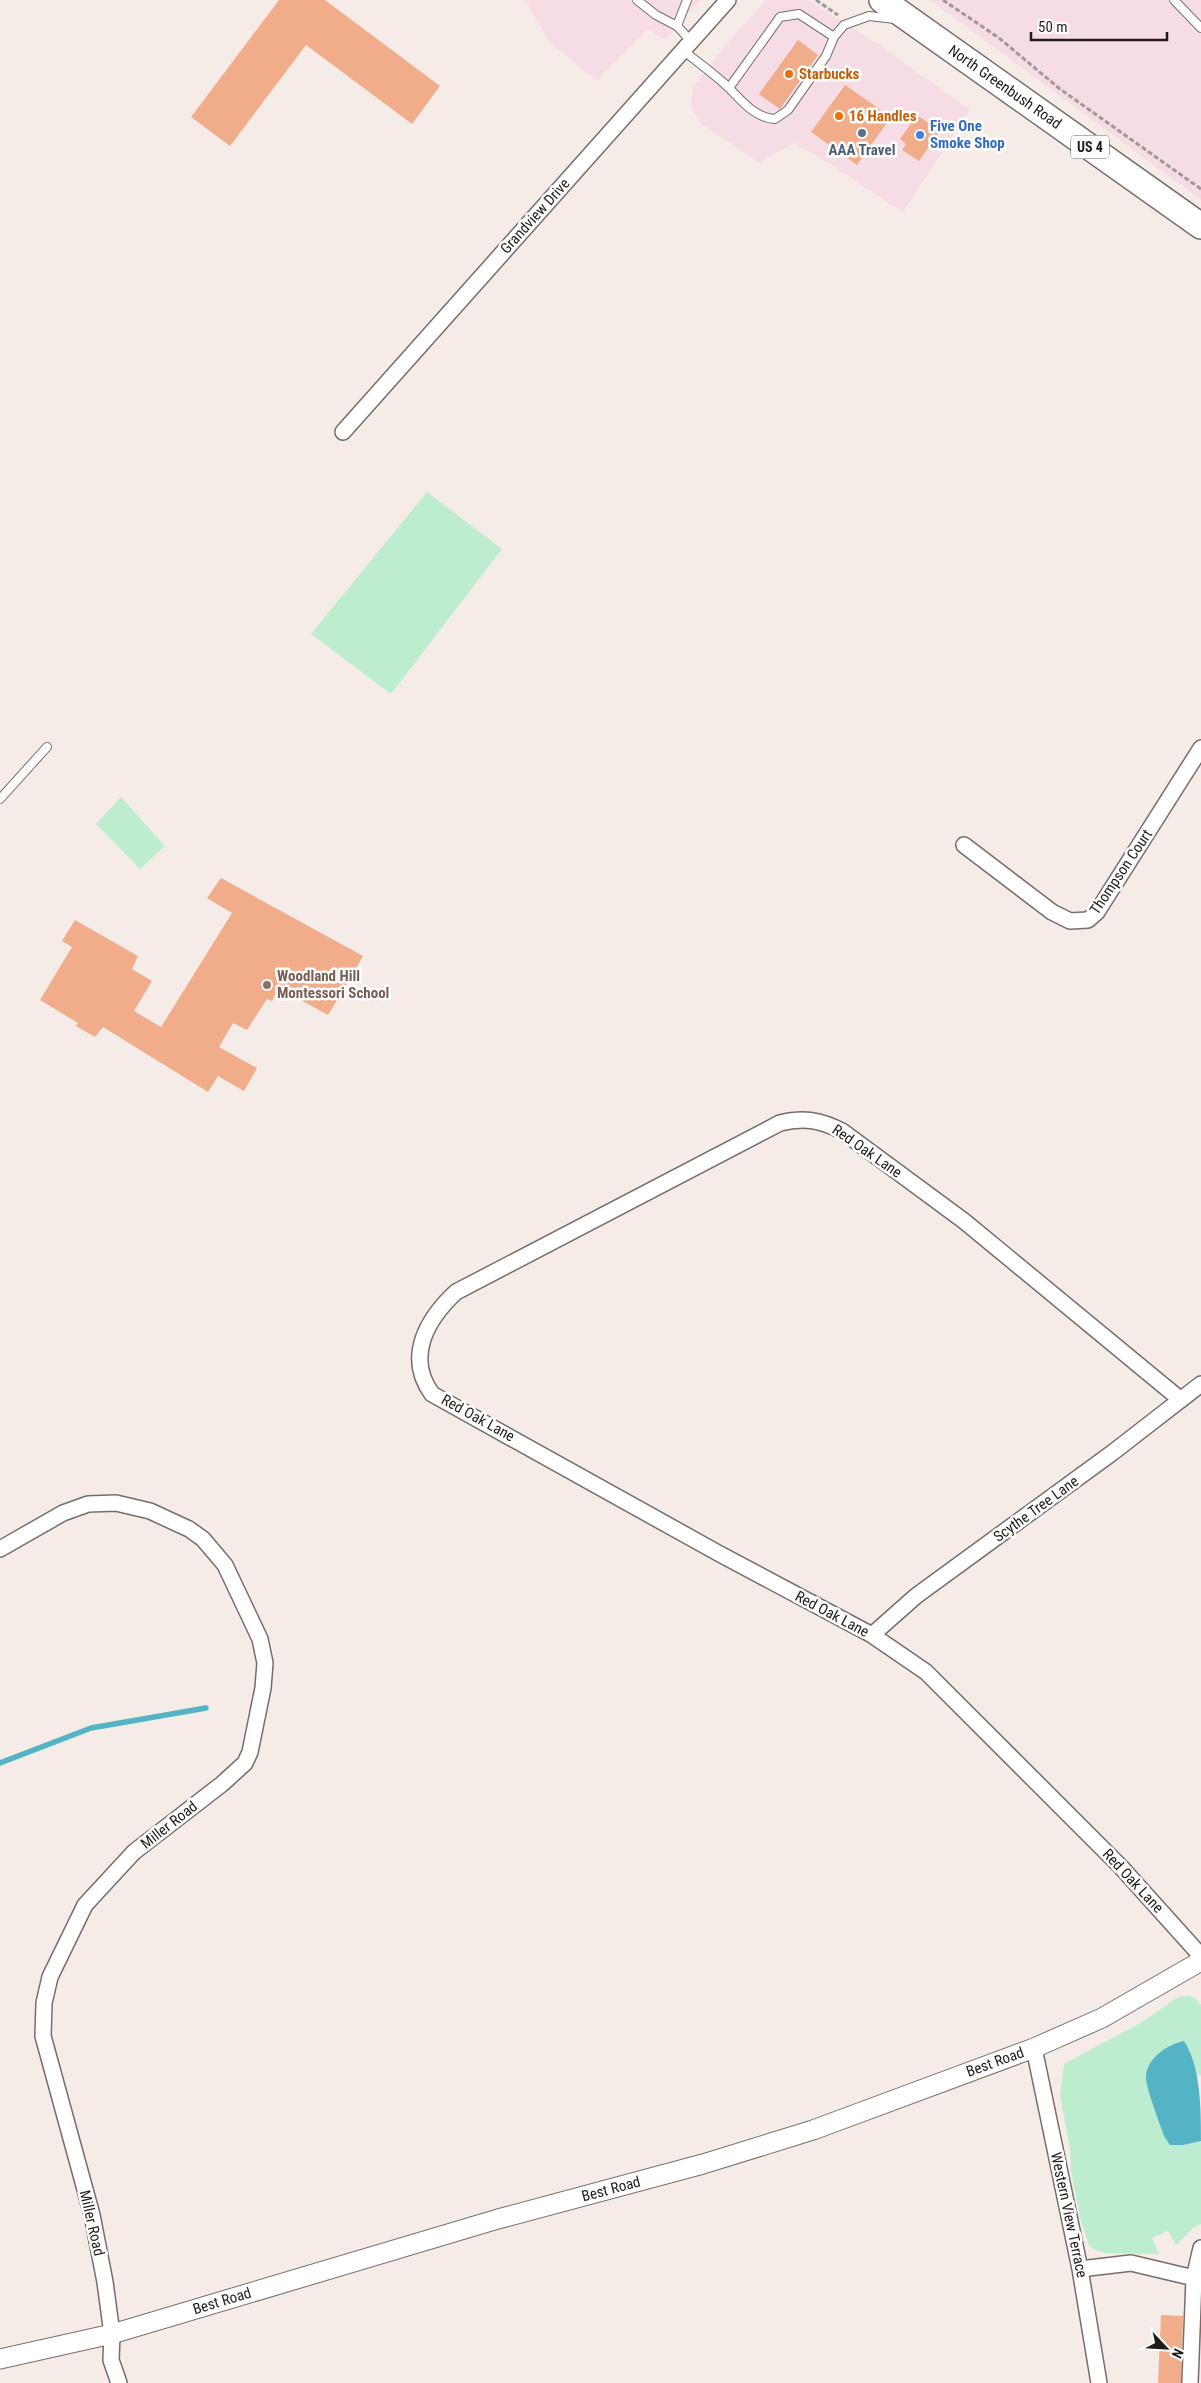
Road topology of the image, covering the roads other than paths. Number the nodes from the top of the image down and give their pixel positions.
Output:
1 (637, 0) edge
2 (687, 0) edge
3 (728, 0) edge
4 (882, 0) edge
5 (1174, 0) edge
6 (677, 26) junction
7 (1201, 28) edge
8 (925, 30) junction
9 (834, 37) junction
10 (687, 46) junction
11 (729, 88) junction
12 (1201, 226) edge
13 (343, 432) dead end
14 (47, 747) dead end
15 (1201, 748) edge
16 (0, 799) edge
17 (964, 845) dead end
18 (1201, 1384) edge
19 (1181, 1400) junction
20 (0, 1549) edge
21 (872, 1635) junction
22 (1201, 1956) edge
23 (1201, 1961) edge
24 (1034, 2048) junction
25 (1201, 2248) edge
26 (1080, 2268) junction
27 (1194, 2278) junction
28 (112, 2334) junction
29 (0, 2359) edge
30 (119, 2383) edge
31 (1099, 2383) edge
32 (1190, 2383) edge

1 - 6 lane
2 - 6 lane
3 - 10 street, Grandview Drive
4 - 8 main road, North Greenbush Road / US 4
5 - 7 lane
6 - 10 lane
8 - 9 lane
8 - 12 main road, North Greenbush Road / US 4
9 - 11 lane
9 - 11 lane
10 - 11 lane
10 - 13 street, Grandview Drive
14 - 16 lane
15 - 17 street, Thompson Court
18 - 19 street, Scythe Tree Lane
19 - 21 street, Scythe Tree Lane
19 - 21 street, Red Oak Lane
20 - 28 street, Miller Road
21 - 22 street, Red Oak Lane
23 - 24 street, Best Road
24 - 26 street, Western View Terrace
24 - 28 street, Best Road
25 - 27 street
26 - 27 street
26 - 31 street, Western View Terrace
27 - 32 street
28 - 29 street, Best Road
28 - 30 street, Miller Road

